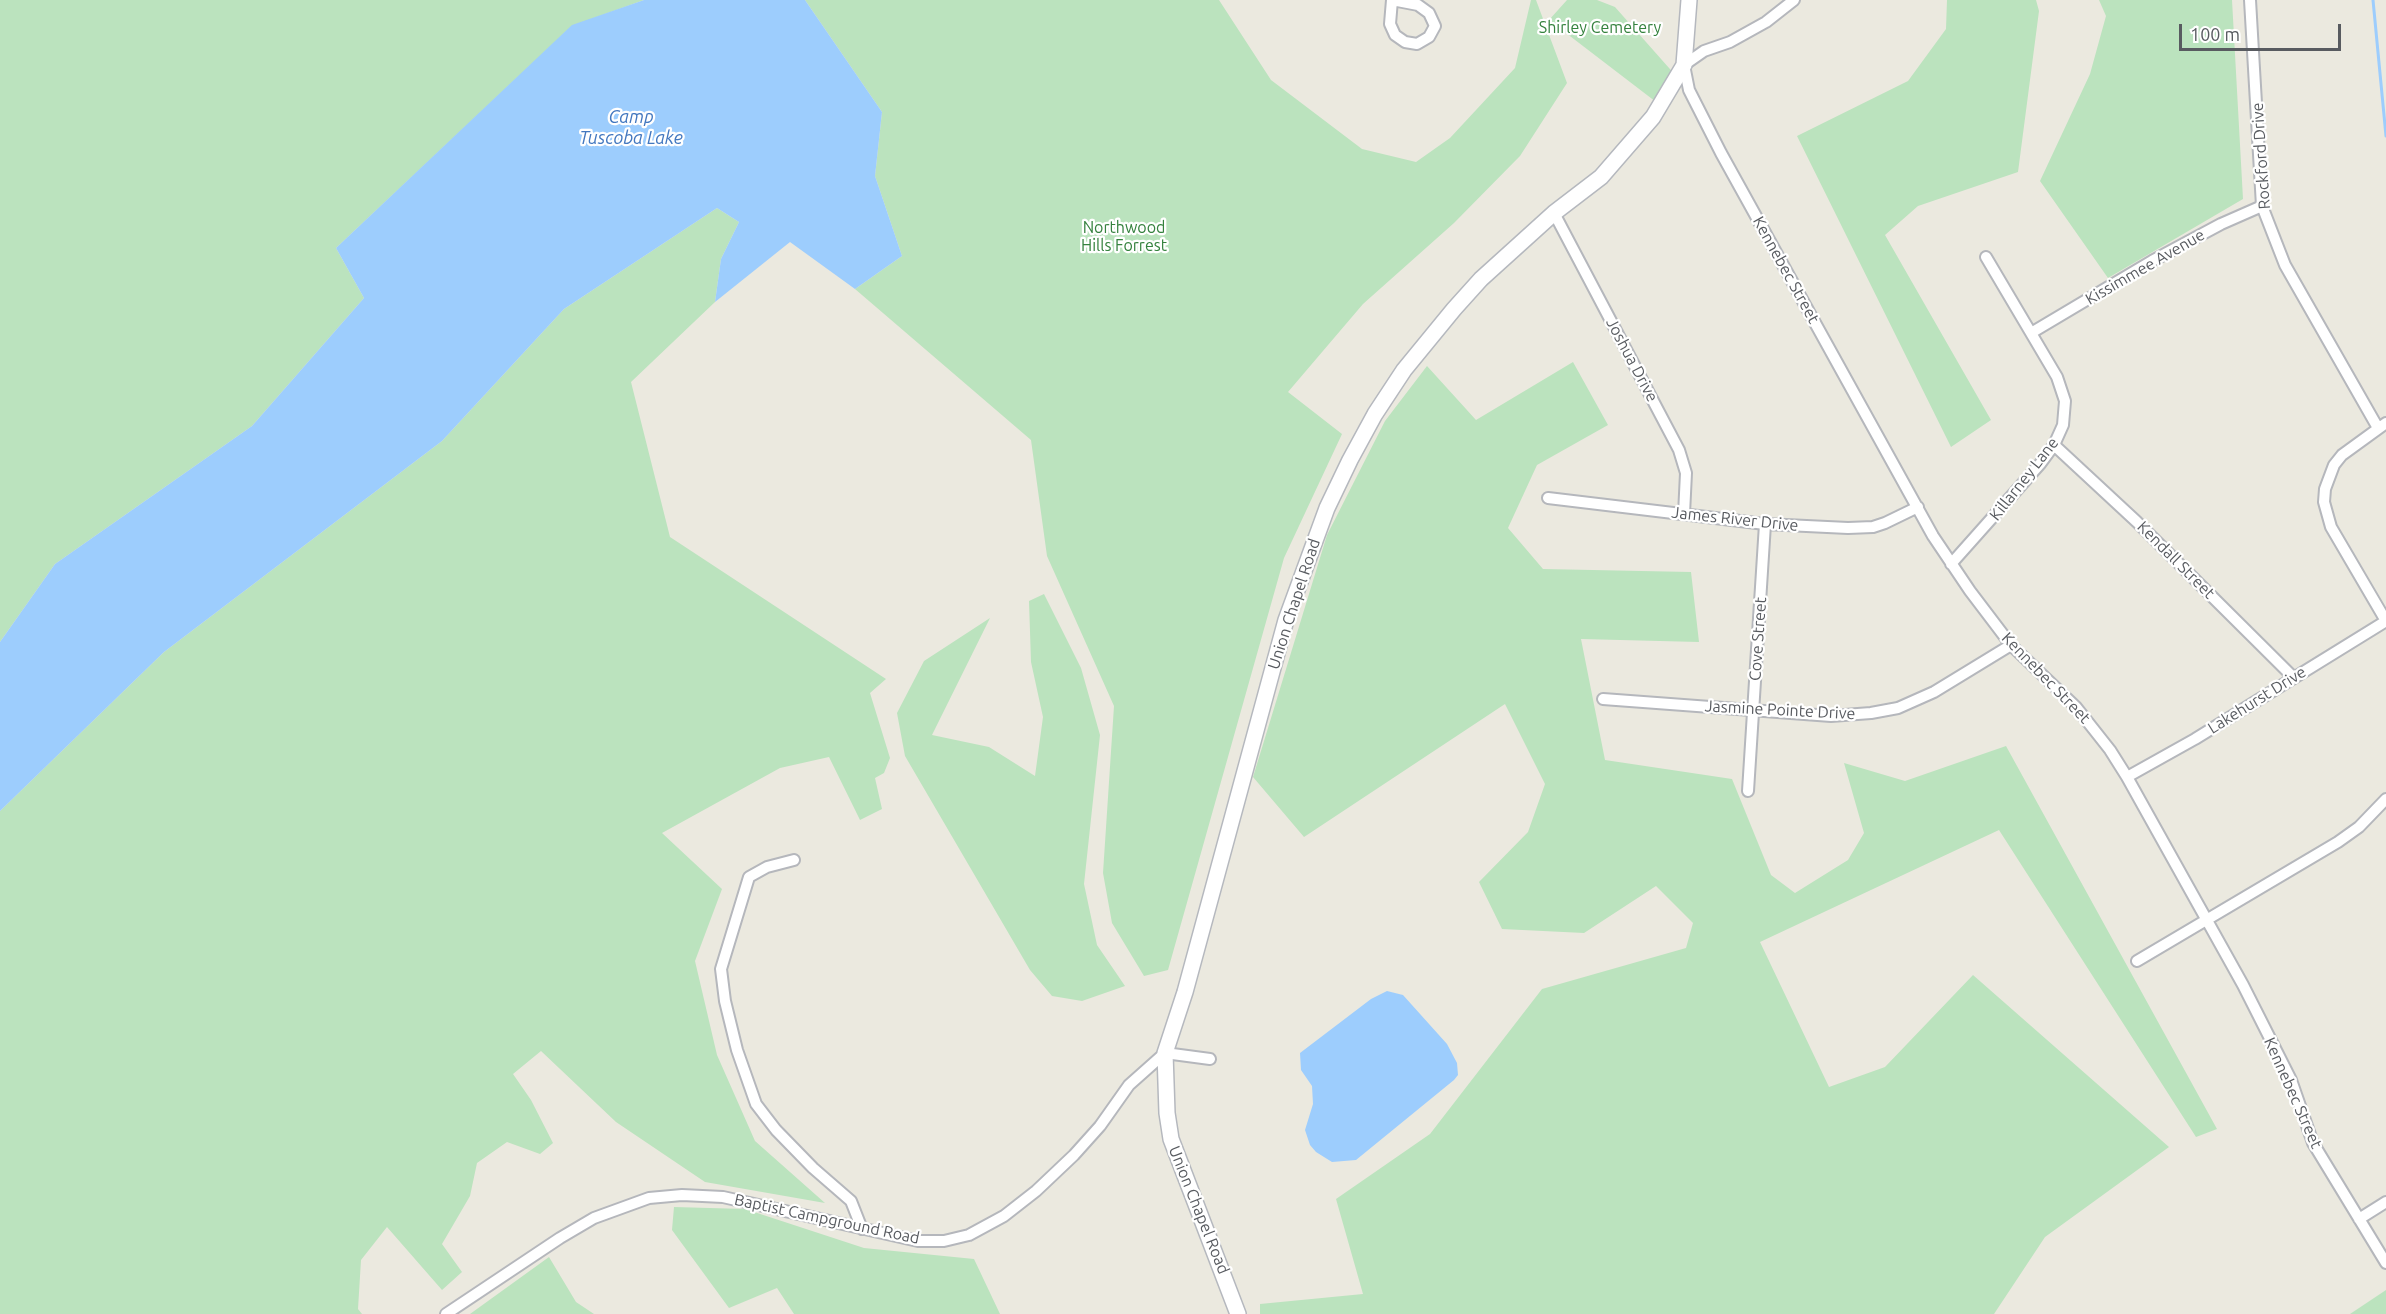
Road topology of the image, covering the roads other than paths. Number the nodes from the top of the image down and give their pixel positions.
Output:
1 (1392, 0) edge
2 (1689, 0) edge
3 (1794, 0) edge
4 (2250, 0) edge
5 (1684, 65) junction
6 (2262, 206) junction
7 (1554, 213) junction
8 (1986, 257) dead end
9 (2031, 333) junction
10 (2382, 425) edge
11 (2054, 446) junction
12 (1548, 498) dead end
13 (1918, 507) junction
14 (1683, 514) junction
15 (1765, 524) junction
16 (1951, 564) junction
17 (2386, 621) edge
18 (2011, 645) junction
19 (2294, 678) junction
20 (1603, 699) dead end
21 (1753, 708) junction
22 (2127, 777) junction
23 (1748, 791) dead end
24 (2386, 799) edge
25 (794, 860) dead end
26 (2206, 919) junction
27 (2137, 961) dead end
28 (1165, 1053) junction
29 (1210, 1059) dead end
30 (2386, 1202) edge
31 (2359, 1219) junction
32 (862, 1229) junction
33 (2386, 1263) edge
34 (446, 1314) edge
35 (1238, 1314) edge

1 - 1 street
2 - 5 street, Union Chapel Road
3 - 5 street
4 - 6 street, Rockford Drive
5 - 7 street, Union Chapel Road
5 - 13 street, Kennebec Street
6 - 9 street, Kissimmee Avenue
6 - 10 street, Rockford Drive
7 - 14 street, Joshua Drive
7 - 28 street, Union Chapel Road
8 - 9 street, Killarney Lane
9 - 11 street, Killarney Lane
10 - 17 street
11 - 16 street, Killarney Lane
11 - 19 street, Kendall Street
12 - 14 street, James River Drive
13 - 15 street, James River Drive
13 - 16 street, Kennebec Street
14 - 15 street, James River Drive
15 - 21 street, Cove Street
16 - 18 street, Kennebec Street
17 - 19 street, Lakehurst Drive
18 - 21 street, Jasmine Pointe Drive
18 - 22 street, Kennebec Street
19 - 22 street, Lakehurst Drive
20 - 21 street, Jasmine Pointe Drive
21 - 23 street, Cove Street
22 - 26 street, Kennebec Street
24 - 26 street
25 - 32 street
26 - 27 street
26 - 31 street, Kennebec Street
28 - 29 street
28 - 32 street, Baptist Campground Road
28 - 35 street, Union Chapel Road
30 - 31 street
31 - 33 street, Kennebec Street
32 - 34 street, Baptist Campground Road

